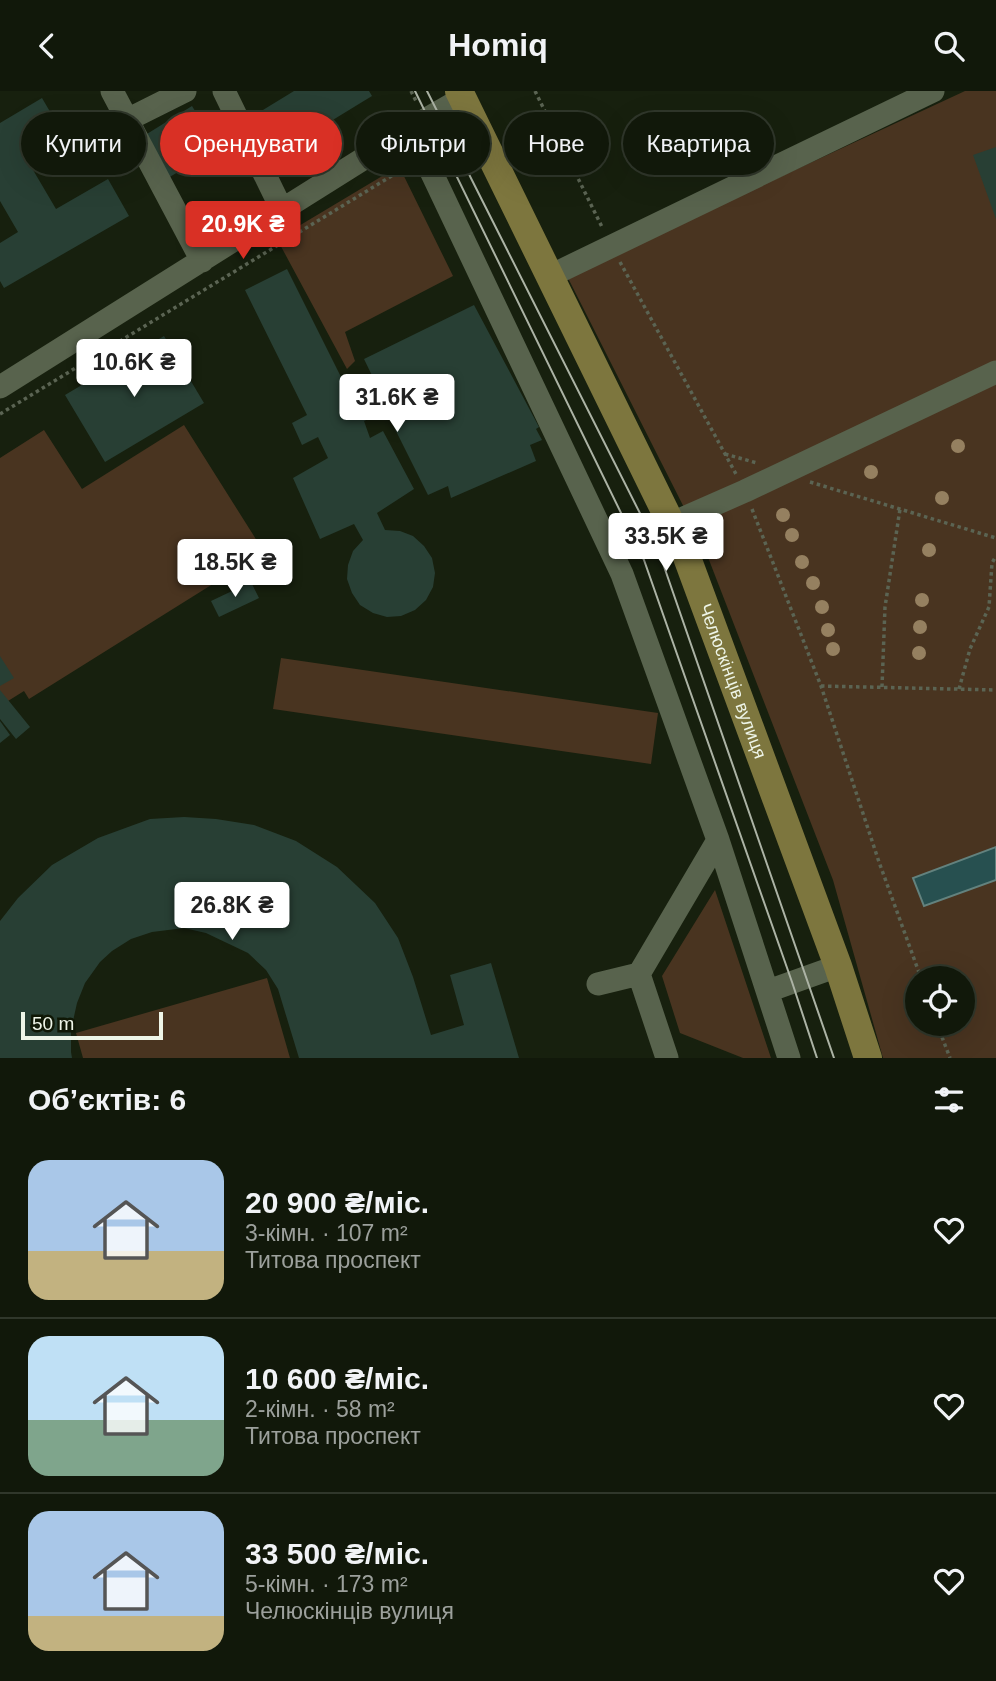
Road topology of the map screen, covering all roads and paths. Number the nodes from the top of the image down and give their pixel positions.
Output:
1 (112, 91) edge
2 (184, 91) edge
3 (223, 91) edge
4 (411, 91) edge
5 (535, 91) edge
6 (933, 91) edge
7 (461, 94) edge
8 (123, 112) edge
9 (143, 112) edge
10 (415, 112) edge
11 (435, 112) edge
12 (146, 156) edge
13 (356, 163) edge
14 (392, 175) edge
15 (432, 175) edge
16 (282, 210) junction
17 (611, 246) junction
18 (202, 261) junction
19 (550, 276) junction
20 (996, 372) edge
21 (0, 387) edge
22 (0, 414) edge
23 (725, 454) junction
24 (786, 471) junction
25 (745, 491) junction
26 (900, 509) junction
27 (670, 524) junction
28 (996, 538) edge
29 (996, 556) edge
30 (821, 686) junction
31 (882, 687) junction
32 (959, 689) junction
33 (996, 690) edge
34 (718, 840) junction
35 (838, 966) junction
36 (917, 966) edge
37 (639, 974) junction
38 (598, 984) dead end
39 (768, 991) junction
40 (942, 1036) edge
41 (667, 1058) edge
42 (789, 1058) edge
43 (868, 1058) edge
44 (950, 1058) edge

1 - 8 street
2 - 9 street
3 - 16 street
4 - 10 path
5 - 17 path
6 - 17 street
7 - 11 street
7 - 19 main road, Челюскінців вулиця
12 - 18 street
13 - 16 street
14 - 22 path
15 - 34 street
16 - 18 street
17 - 19 street
17 - 23 path
18 - 21 street
19 - 27 main road, Челюскінців вулиця
20 - 24 street
23 - 24 path
23 - 25 path
24 - 25 street
24 - 26 path
25 - 27 street
25 - 30 path
26 - 28 path
26 - 31 path
27 - 35 main road, Челюскінців вулиця
29 - 32 path
30 - 31 path
30 - 36 path
31 - 32 path
32 - 33 path
34 - 37 street
34 - 39 street
35 - 39 street
35 - 43 main road, Челюскінців вулиця
37 - 38 street
37 - 41 street
39 - 42 street
40 - 44 path

